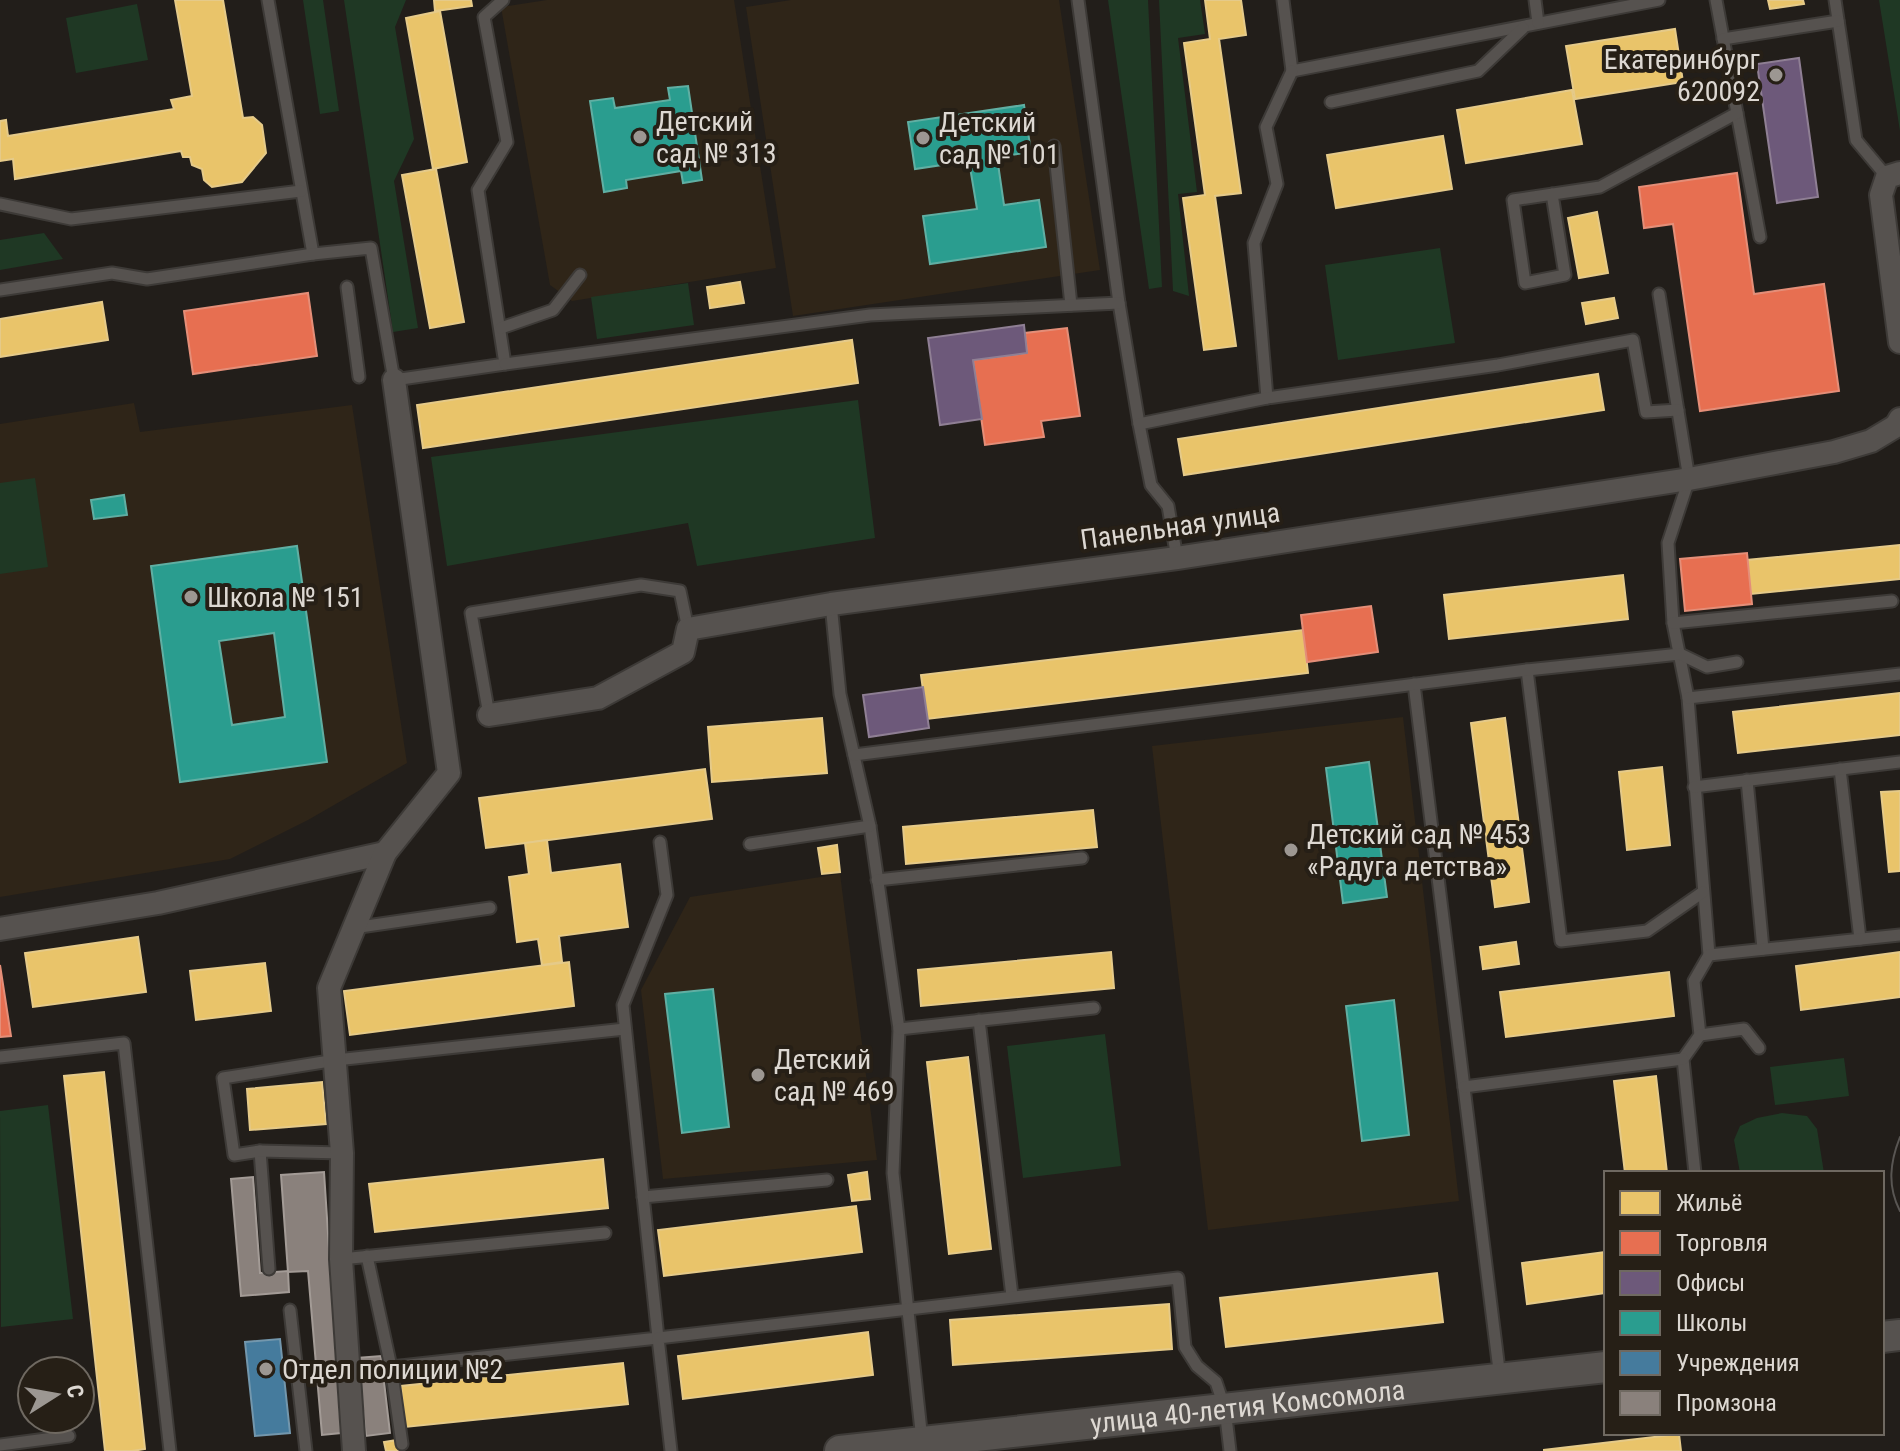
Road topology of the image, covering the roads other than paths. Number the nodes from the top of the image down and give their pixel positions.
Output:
1 (268, 0) edge
2 (503, 0) edge
3 (1078, 0) edge
4 (1283, 0) edge
5 (1535, 0) edge
6 (1659, 0) edge
7 (1716, 0) edge
8 (1835, 0) edge
9 (1838, 21) junction
10 (1532, 24) junction
11 (1723, 39) junction
12 (1292, 71) junction
13 (1331, 102) dead end
14 (1737, 113) junction
15 (1054, 146) dead end
16 (1893, 175) edge
17 (301, 191) junction
18 (1552, 194) junction
19 (0, 204) edge
20 (1760, 237) dead end
21 (313, 254) junction
22 (580, 275) dead end
23 (347, 287) dead end
24 (0, 290) edge
25 (1659, 294) dead end
26 (1119, 303) junction
27 (1071, 305) junction
28 (501, 328) junction
29 (1900, 342) edge
30 (505, 364) junction
31 (359, 377) dead end
32 (394, 380) junction
33 (1267, 398) junction
34 (1678, 410) junction
35 (1900, 419) edge
36 (1139, 424) junction
37 (1689, 479) junction
38 (1177, 558) junction
39 (1892, 601) dead end
40 (831, 604) junction
41 (1673, 623) junction
42 (688, 629) junction
43 (1680, 654) junction
44 (1737, 662) dead end
45 (1527, 670) junction
46 (1900, 674) edge
47 (1414, 684) junction
48 (1688, 698) junction
49 (489, 715) joint
50 (854, 755) junction
51 (1900, 762) edge
52 (1840, 769) junction
53 (1747, 780) junction
54 (1694, 787) junction
55 (870, 826) junction
56 (660, 842) dead end
57 (750, 844) dead end
58 (385, 853) junction
59 (1082, 858) dead end
60 (877, 880) junction
61 (1703, 892) junction
62 (490, 908) dead end
63 (352, 928) junction
64 (0, 929) edge
65 (1900, 935) edge
66 (1860, 939) junction
67 (1763, 949) junction
68 (1709, 955) junction
69 (1094, 1008) dead end
70 (979, 1020) junction
71 (625, 1029) junction
72 (899, 1029) junction
73 (1700, 1035) junction
74 (1759, 1048) dead end
75 (0, 1057) edge
76 (1683, 1059) junction
77 (336, 1060) junction
78 (1464, 1087) junction
79 (260, 1151) junction
80 (342, 1153) junction
81 (1695, 1171) edge
82 (827, 1180) dead end
83 (643, 1197) junction
84 (605, 1233) dead end
85 (367, 1256) junction
86 (341, 1259) junction
87 (269, 1269) dead end
88 (1012, 1296) junction
89 (907, 1308) junction
90 (290, 1310) dead end
91 (658, 1338) junction
92 (391, 1367) junction
93 (1604, 1367) edge
94 (1500, 1379) junction
95 (1225, 1409) junction
96 (69, 1436) dead end
97 (922, 1442) junction
98 (402, 1444) dead end
99 (0, 1445) edge
100 (170, 1451) edge
101 (306, 1451) edge
102 (354, 1451) edge
103 (671, 1451) edge
104 (840, 1451) edge
105 (1230, 1451) edge

1 - 17 lane
2 - 28 lane
3 - 26 lane
4 - 12 lane
5 - 10 lane
6 - 10 lane
7 - 11 lane
8 - 9 lane
9 - 11 lane
9 - 16 lane
10 - 12 lane
10 - 13 lane
11 - 14 lane
12 - 33 lane
14 - 18 lane
14 - 20 lane
15 - 27 lane
16 - 29 street
17 - 19 lane
17 - 21 lane
18 - 18 lane
21 - 24 lane
21 - 32 lane
22 - 28 lane
23 - 31 lane
25 - 34 lane
26 - 27 lane
26 - 36 lane
27 - 30 lane
28 - 30 lane
30 - 32 lane
32 - 58 street
33 - 34 lane
33 - 36 lane
34 - 37 lane
35 - 37 street, Панельная улица
36 - 38 lane
37 - 38 street, Панельная улица
37 - 41 lane
38 - 40 street, Панельная улица
39 - 41 lane
40 - 42 street, Панельная улица
40 - 50 lane
41 - 43 lane
42 - 49 street
42 - 49 lane
43 - 44 lane
43 - 45 lane
43 - 48 lane
45 - 47 lane
45 - 61 lane
46 - 48 lane
47 - 50 lane
47 - 78 lane
48 - 54 lane
50 - 55 lane
51 - 52 lane
52 - 53 lane
52 - 66 lane
53 - 54 lane
53 - 67 lane
54 - 61 lane
55 - 57 lane
55 - 60 lane
56 - 71 lane
58 - 63 street
58 - 64 street
59 - 60 lane
60 - 72 lane
61 - 68 lane
62 - 63 lane
63 - 77 street
65 - 66 lane
66 - 67 lane
67 - 68 lane
68 - 73 lane
69 - 70 lane
70 - 72 lane
70 - 88 lane
71 - 77 lane
71 - 83 lane
72 - 89 lane
73 - 74 lane
73 - 76 lane
75 - 100 lane
76 - 78 lane
76 - 81 lane
77 - 79 lane
77 - 80 street
78 - 94 lane
79 - 80 lane
79 - 87 lane
80 - 86 street
82 - 83 lane
83 - 91 lane
84 - 85 lane
85 - 86 lane
85 - 92 lane
86 - 102 street
88 - 89 lane
88 - 95 lane
89 - 91 lane
89 - 97 lane
90 - 101 lane
91 - 92 lane
91 - 103 lane
92 - 98 lane
93 - 94 main road, улица 40-летия Комсомола
94 - 95 main road, улица 40-летия Комсомола
95 - 97 main road, улица 40-летия Комсомола
95 - 105 lane
96 - 99 lane
97 - 104 main road, улица 40-летия Комсомола

